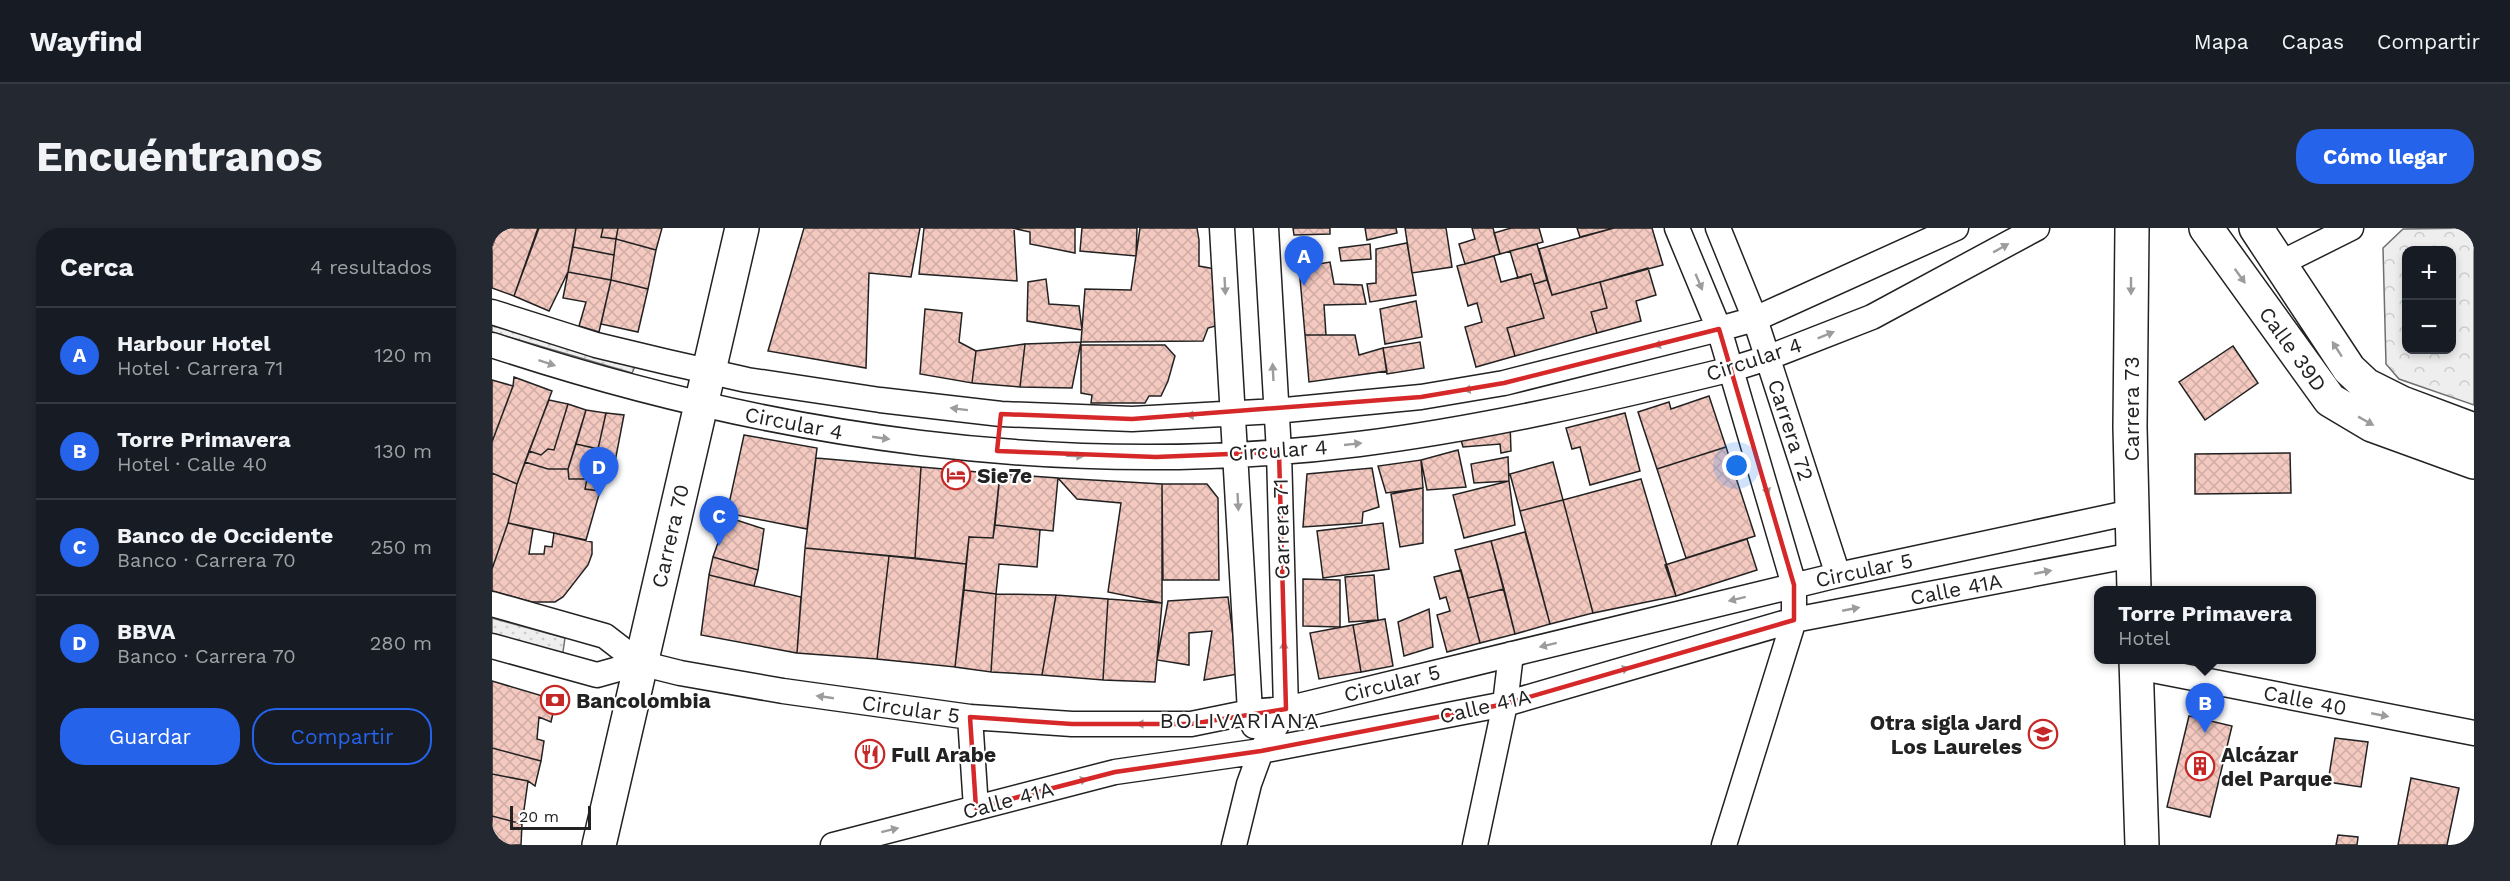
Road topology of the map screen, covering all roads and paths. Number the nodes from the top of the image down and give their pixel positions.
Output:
1 (742, 228) edge
2 (1222, 228) edge
3 (1266, 228) edge
4 (1677, 228) edge
5 (1718, 228) edge
6 (1956, 228) edge
7 (2037, 228) edge
8 (2132, 228) edge
9 (2206, 228) edge
10 (2256, 228) edge
11 (2351, 228) edge
12 (2281, 263) junction
13 (492, 312) edge
14 (1755, 319) junction
15 (1719, 329) junction
16 (492, 345) edge
17 (1767, 358) junction
18 (1732, 369) junction
19 (708, 372) junction
20 (1504, 383) junction
21 (700, 404) junction
22 (1275, 411) junction
23 (1233, 412) junction
24 (1001, 414) junction
25 (1510, 420) junction
26 (2474, 430) edge
27 (998, 451) junction
28 (1279, 452) junction
29 (1235, 454) junction
30 (2474, 462) edge
31 (2132, 512) junction
32 (2133, 555) junction
33 (1838, 575) junction
34 (1794, 585) junction
35 (2134, 586) edge
36 (492, 604) edge
37 (1794, 620) junction
38 (492, 646) edge
39 (1511, 654) junction
40 (640, 663) junction
41 (2137, 664) edge
42 (2142, 664) edge
43 (1505, 704) junction
44 (1286, 709) junction
45 (1250, 712) junction
46 (970, 717) junction
47 (2474, 733) edge
48 (1262, 751) junction
49 (976, 808) junction
50 (599, 845) edge
51 (833, 845) edge
52 (1234, 845) edge
53 (1474, 845) edge
54 (1724, 845) edge
55 (2142, 845) edge

1 - 19 street, Carrera 70
2 -> 23 street, Carrera 71
22 -> 3 street, Carrera 71
4 -> 15 street, Carrera 72
5 - 14 street, Carrera 72
6 - 14 street, Circular 4
17 -> 7 street, Circular 4
8 -> 31 street, Carrera 73
9 -> 30 street, Calle 39D
10 - 12 street, Calle 39D
11 - 12 street
26 -> 12 street, Calle 39D
13 - 19 street, Circular 4
14 - 15 street, Circular 4
14 - 17 street, Carrera 72
15 - 18 street, Carrera 72
15 -> 20 street, Circular 4
16 -> 21 street, Circular 4
17 - 18 street, Circular 4
17 - 33 street, Carrera 72
18 - 25 street, Circular 4
18 -> 34 street, Carrera 72
19 - 21 street, Carrera 70
24 -> 19 street, Circular 4
20 -> 22 street, Circular 4
20 - 25 street
21 -> 27 street, Circular 4
21 - 40 street, Carrera 70
22 - 23 street, Circular 4
22 - 28 street, Carrera 71
23 -> 24 street, Circular 4
23 - 29 street, Carrera 71
24 - 27 street
28 -> 25 street, Circular 4
27 -> 29 street, Circular 4
28 - 29 street, Circular 4
44 -> 28 street, Carrera 71
29 -> 45 street, Carrera 71
31 - 32 street, Carrera 73
31 - 33 street, Circular 5
32 - 35 street, Carrera 73
37 -> 32 street, Calle 41A
33 - 34 street, Circular 5
33 - 37 street, Carrera 72
34 - 37 street, Carrera 72
34 -> 39 street, Circular 5
36 - 40 street, Circular 5
43 -> 37 street, Calle 41A
37 - 54 street, Carrera 72
38 - 40 street, Circular 5
39 - 43 street
39 - 44 street, Circular 5
46 -> 40 street, Circular 5
40 - 50 street, Carrera 70
41 - 55 street
42 -> 47 street, Calle 40
43 - 48 street, Calle 41A
43 - 53 street
44 - 45 street, Circular 5
44 - 48 street
45 -> 46 street, Circular 5
45 - 48 street, Carrera 71
46 - 49 street
49 -> 48 street, Calle 41A
48 - 52 street
51 -> 49 street, Calle 41A

